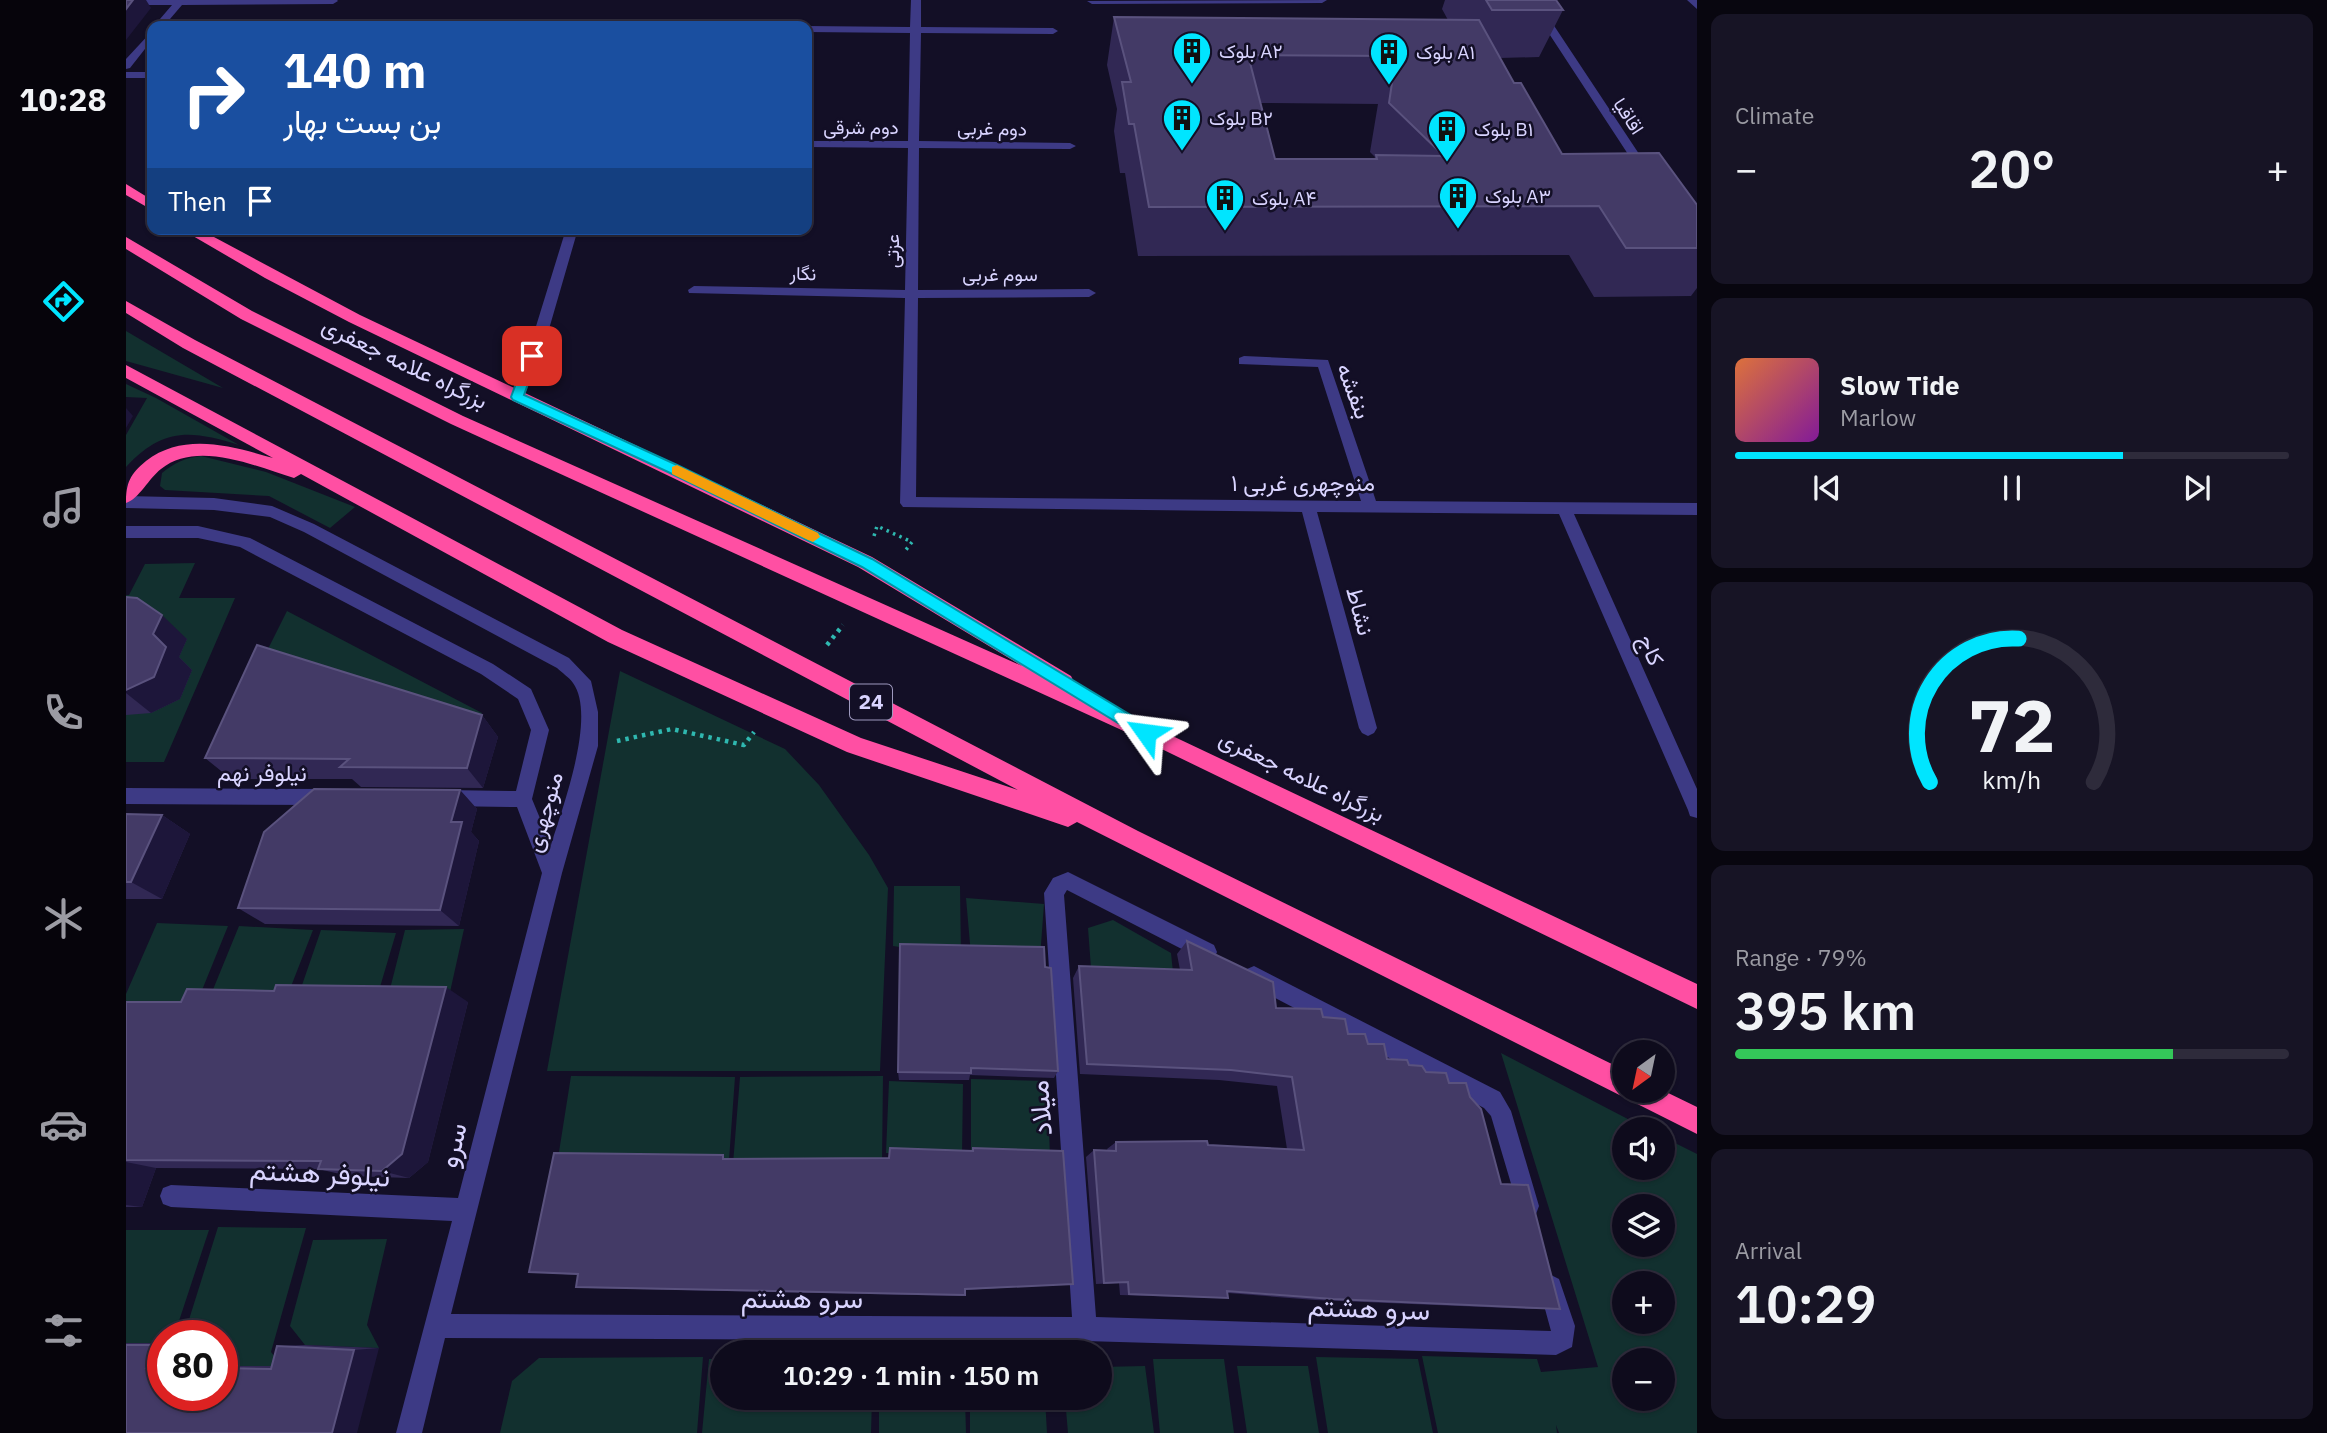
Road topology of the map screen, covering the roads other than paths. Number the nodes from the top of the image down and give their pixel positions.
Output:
1 (916, 0) edge
2 (1253, 0) edge
3 (1322, 0) edge
4 (1532, 0) edge
5 (1692, 0) edge
6 (180, 1) edge
7 (333, 1) edge
8 (1092, 1) edge
9 (127, 2) edge
10 (1697, 6) edge
11 (163, 21) edge
12 (812, 29) edge
13 (916, 30) junction
14 (1053, 31) dead end
15 (147, 40) edge
16 (126, 66) edge
17 (126, 75) edge
18 (147, 75) edge
19 (812, 144) edge
20 (914, 145) junction
21 (1070, 146) dead end
22 (1653, 183) edge
23 (126, 188) edge
24 (147, 203) edge
25 (198, 235) edge
26 (570, 235) edge
27 (126, 242) edge
28 (694, 290) dead end
29 (1089, 292) dead end
30 (911, 294) junction
31 (126, 306) edge
32 (1244, 361) dead end
33 (126, 371) edge
34 (517, 397) junction
35 (327, 480) junction
36 (126, 496) edge
37 (126, 502) edge
38 (908, 503) joint
39 (1308, 506) junction
40 (1370, 506) junction
41 (1564, 508) junction
42 (1697, 509) edge
43 (126, 532) edge
44 (1368, 728) dead end
45 (1146, 733) junction
46 (126, 796) edge
47 (345, 797) edge
48 (427, 798) edge
49 (523, 799) junction
50 (1697, 810) edge
51 (1130, 838) junction
52 (552, 873) junction
53 (1697, 997) edge
54 (1612, 1078) edge
55 (1662, 1103) edge
56 (1697, 1121) edge
57 (171, 1196) edge
58 (466, 1210) junction
59 (1535, 1232) edge
60 (1547, 1272) edge
61 (436, 1326) junction
62 (1085, 1329) junction
63 (409, 1433) edge

1 - 13 street, عزتی
2 - 3 street
2 - 8 street
4 - 22 street, اقاقیا
5 - 10 street
6 - 7 street
6 - 9 street
6 - 11 street
12 - 13 street
13 - 14 street
13 - 20 street, عزتی
15 - 16 street
17 - 18 street
19 - 20 street, دوم شرقی
20 - 21 street, دوم غربی
20 - 30 street, عزتی
23 - 24 highway
25 - 34 highway
26 - 34 street
27 - 45 highway, بزرگراه علامه جعفری
28 - 30 street, نگار
29 - 30 street, سوم غربی
30 - 38 street, عزتی
31 - 51 highway, 24
32 - 40 street, بنفشه
33 - 35 highway
34 - 45 highway
35 - 36 highway
35 - 51 highway
37 - 52 street, منوچهری
38 - 39 street, منوچهری غربی ۱
39 - 40 street, منوچهری غربی ۱
39 - 44 street, نشاط
40 - 41 street, منوچهری غربی ۱
41 - 42 street, منوچهری غربی ۱
41 - 50 street, کاج
43 - 49 street, منوچهری
45 - 53 highway, بزرگراه علامه جعفری
46 - 47 street, نیلوفر نهم
48 - 49 street
49 - 52 street, منوچهری
51 - 54 highway, 24
52 - 58 street, سرو
55 - 56 highway
57 - 58 street, نیلوفر هشتم
58 - 61 street, سرو
59 - 62 street, میلاد
60 - 62 street, سرو هشتم
61 - 62 street, سرو هشتم
61 - 63 street, سرو

